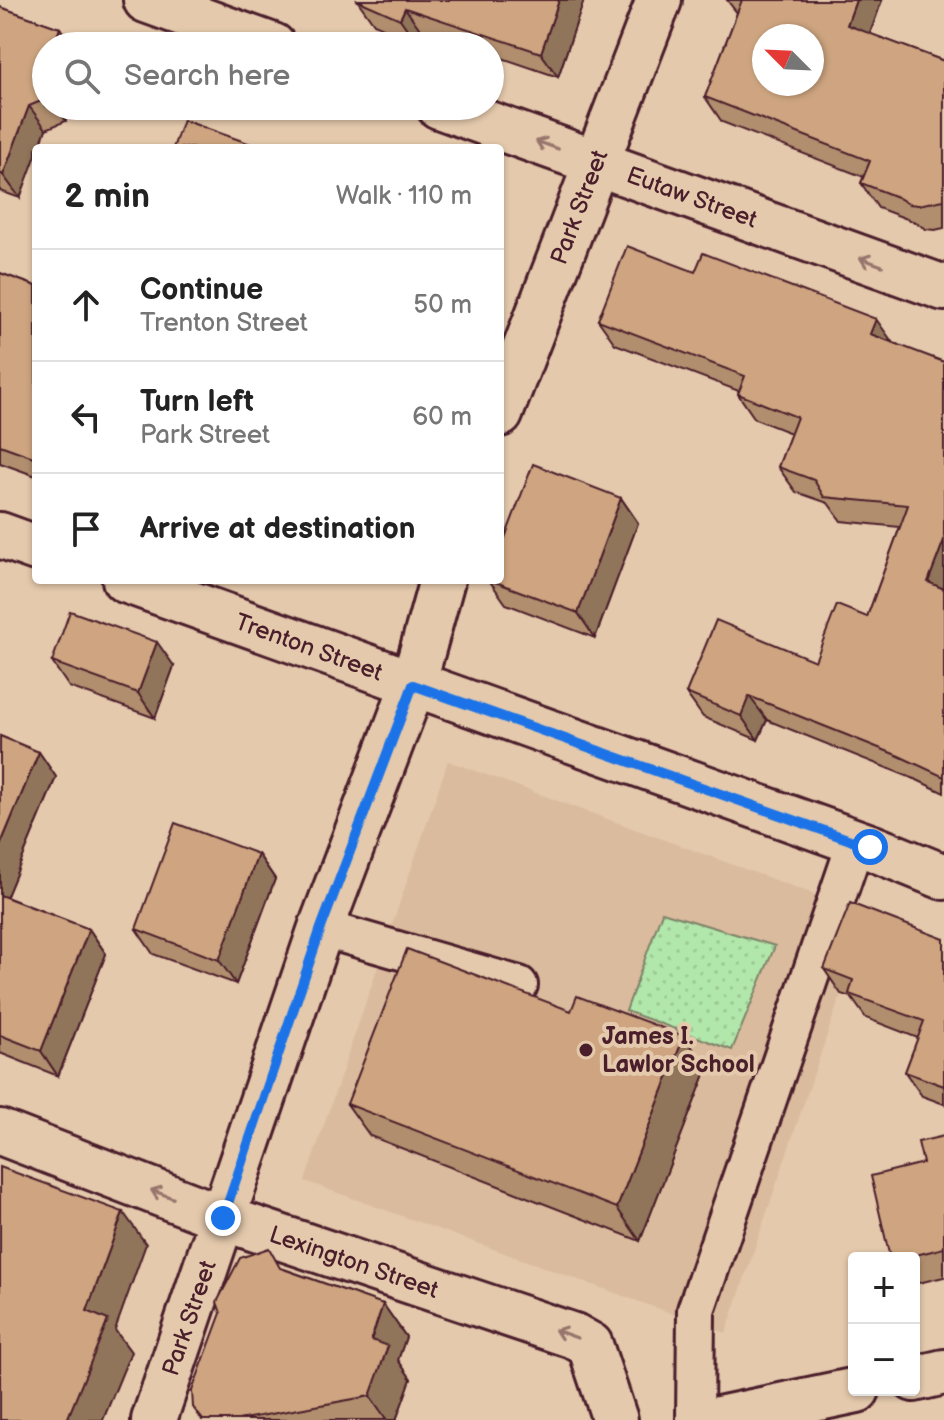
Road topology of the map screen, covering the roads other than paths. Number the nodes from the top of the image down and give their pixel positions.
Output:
1 (146, 0) edge
2 (659, 0) edge
3 (234, 32) edge
4 (478, 120) edge
5 (596, 163) junction
6 (944, 288) edge
7 (504, 404) edge
8 (0, 535) edge
9 (32, 547) edge
10 (136, 584) edge
11 (441, 584) edge
12 (413, 685) junction
13 (856, 842) junction
14 (944, 877) edge
15 (321, 928) junction
16 (519, 985) dead end
17 (0, 1132) edge
18 (223, 1218) junction
19 (944, 1372) edge
20 (920, 1378) edge
21 (848, 1392) edge
22 (154, 1420) edge
23 (615, 1420) edge
24 (695, 1420) edge
25 (714, 1420) edge

1 - 3 street
2 - 5 street, Park Street
5 -> 4 street, Eutaw Street
6 -> 5 street, Eutaw Street
5 - 7 street, Park Street
8 - 9 street
10 - 12 street, Trenton Street
11 - 12 street, Park Street
12 - 13 street, Trenton Street
12 - 15 street, Park Street
13 - 14 street, Trenton Street
13 - 24 lane
15 - 16 lane
15 - 18 street, Park Street
18 -> 17 street, Lexington Street
18 - 22 street, Park Street
23 -> 18 street, Lexington Street
19 - 20 street
21 - 25 street

